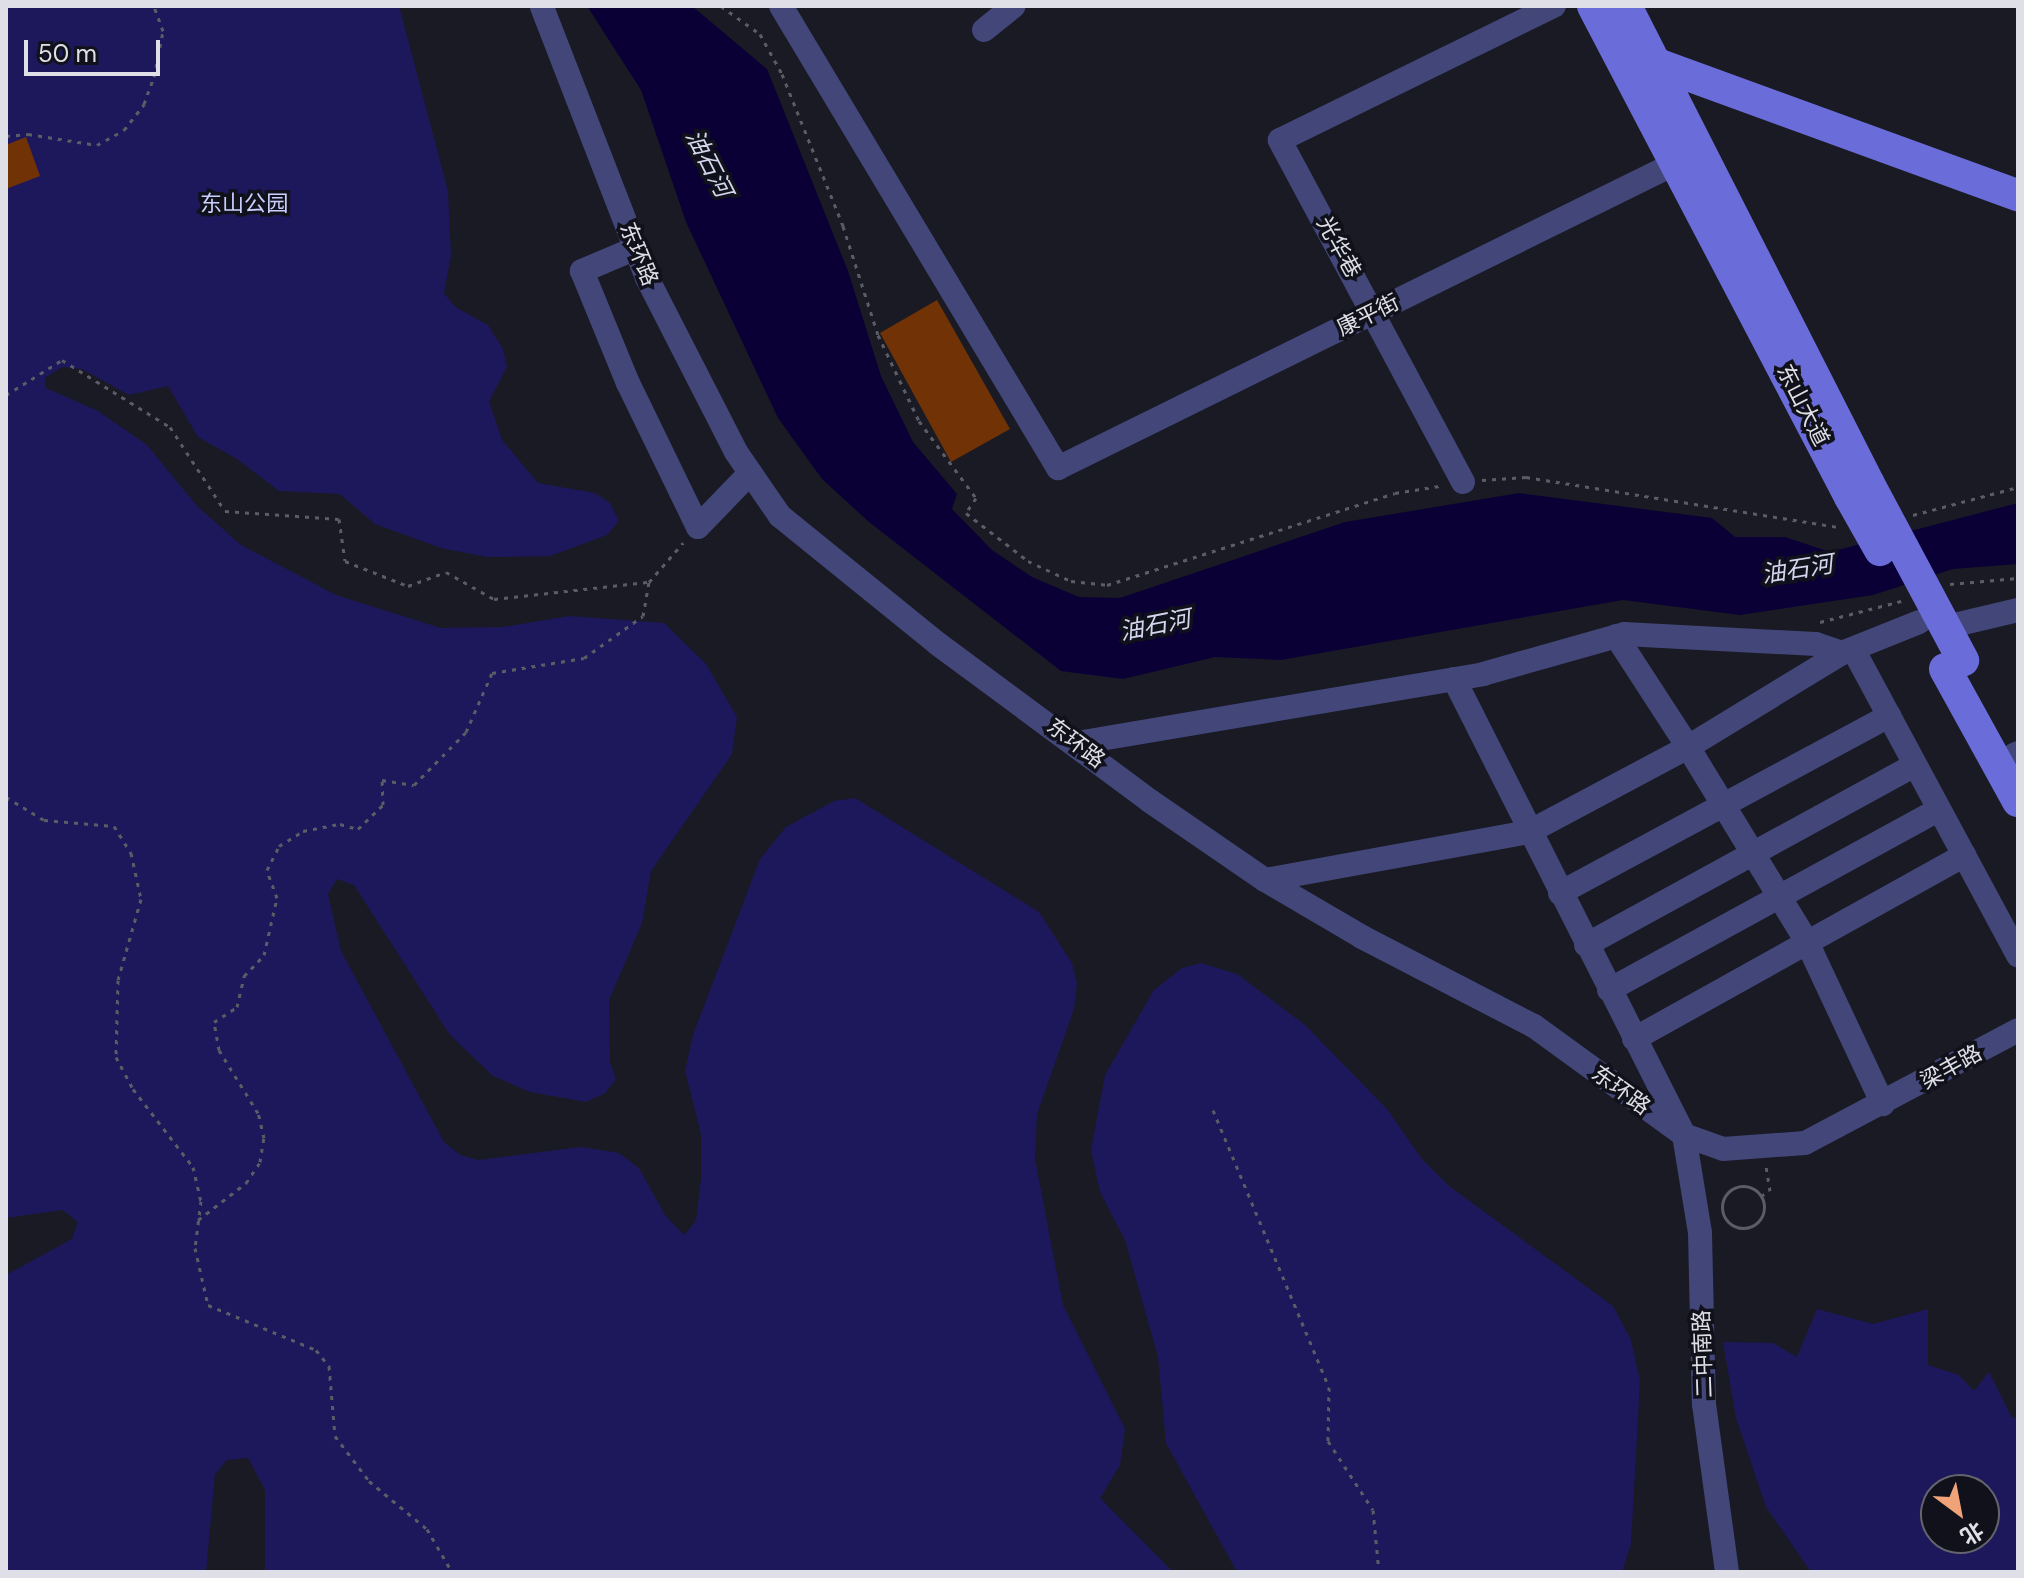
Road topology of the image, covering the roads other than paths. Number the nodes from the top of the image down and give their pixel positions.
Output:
1 (543, 6) edge
2 (781, 6) edge
3 (1014, 6) edge
4 (1554, 6) edge
5 (1593, 6) edge
6 (1626, 6) edge
7 (984, 30) dead end
8 (1617, 49) junction
9 (1657, 64) junction
10 (1678, 162) junction
11 (2018, 195) edge
12 (636, 248) junction
13 (1374, 312) junction
14 (750, 473) junction
15 (1463, 482) dead end
16 (1860, 491) junction
17 (2018, 610) edge
18 (1923, 616) junction
19 (1616, 636) junction
20 (1848, 651) junction
21 (1954, 664) junction
22 (1454, 679) junction
23 (1889, 716) junction
24 (1077, 743) junction
25 (1688, 747) junction
26 (2017, 756) edge
27 (1915, 765) junction
28 (2018, 801) edge
29 (1723, 805) junction
30 (1939, 809) junction
31 (1529, 832) junction
32 (1753, 854) junction
33 (1964, 855) junction
34 (1265, 880) junction
35 (1560, 893) junction
36 (1779, 897) junction
37 (1807, 942) junction
38 (1586, 945) junction
39 (2018, 955) edge
40 (1609, 990) junction
41 (2018, 1030) edge
42 (1634, 1039) junction
43 (1883, 1104) junction
44 (1684, 1135) junction
45 (1727, 1572) edge

1 - 12 street, 东环路
2 - 13 street, 康平街
3 - 7 street
4 - 13 street, 光华巷
5 - 8 main road, 东山大道
6 - 9 main road, 东山大道
8 - 9 main road
8 - 10 main road, 东山大道
9 - 11 main road
9 - 16 main road, 东山大道
10 - 13 street, 康平街
10 - 16 main road, 东山大道
12 - 14 street, 东环路
12 - 14 street
13 - 15 street, 光华巷
14 - 24 street, 东环路
16 - 18 main road, 东山大道, bridge
16 - 18 main road, 东山大道, bridge
17 - 18 street
18 - 20 street
18 - 21 main road, 东山大道, bridge
19 - 20 street
19 - 22 street
19 - 25 street
20 - 23 street
20 - 25 street
21 - 26 main road, 东山大道
21 - 28 main road, 东山大道
22 - 24 street
22 - 31 street, 二中南路
23 - 27 street
23 - 29 street
24 - 34 street, 东环路
25 - 29 street
25 - 31 street
27 - 30 street
27 - 32 street
29 - 32 street
29 - 35 street
30 - 33 street
30 - 36 street
31 - 34 street
31 - 35 street, 二中南路
32 - 36 street
32 - 38 street
33 - 37 street
33 - 39 street
34 - 44 street, 东环路
35 - 38 street, 二中南路
36 - 37 street
36 - 40 street
37 - 42 street
37 - 43 street
38 - 40 street, 二中南路
40 - 42 street, 二中南路
41 - 43 street, 梁丰路
42 - 44 street, 二中南路
43 - 44 street, 东环路
44 - 45 street, 二中南路

